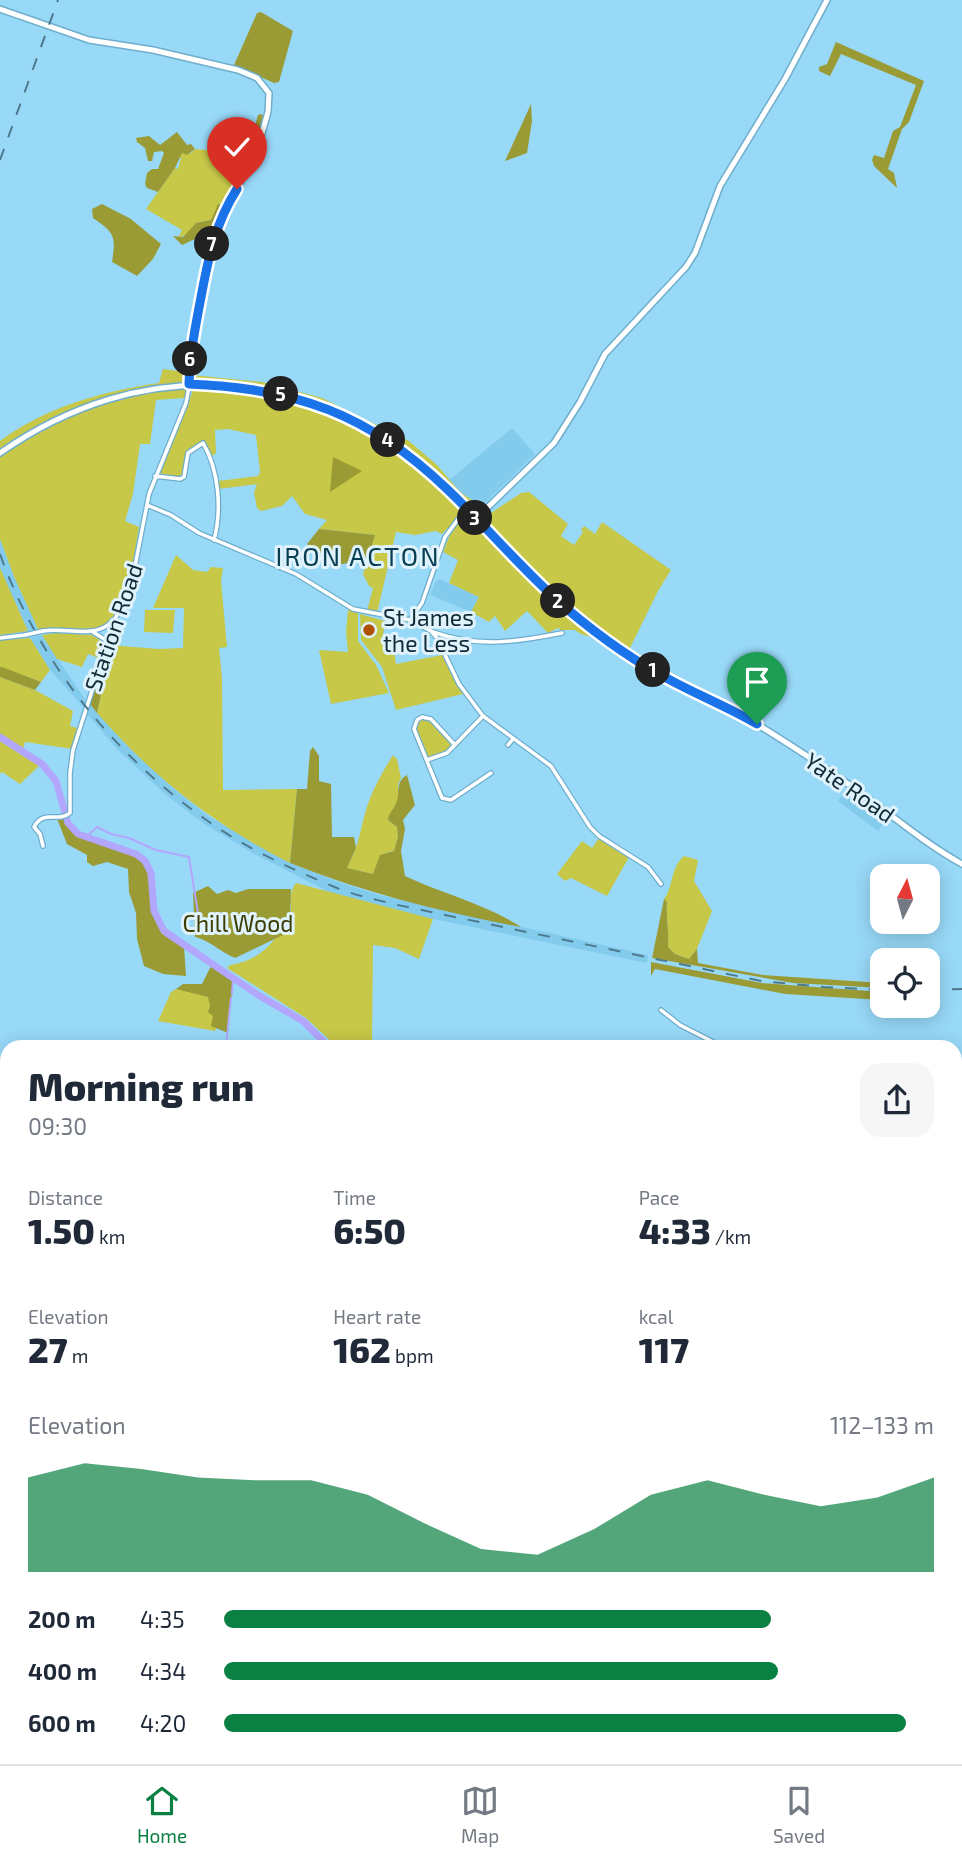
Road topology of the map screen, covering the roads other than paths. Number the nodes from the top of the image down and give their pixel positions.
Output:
1 (827, 0) edge
2 (0, 9) edge
3 (189, 384) junction
4 (0, 453) edge
5 (155, 476) junction
6 (147, 505) junction
7 (471, 514) junction
8 (214, 540) junction
9 (415, 614) junction
10 (115, 619) junction
11 (410, 620) junction
12 (422, 625) junction
13 (92, 631) junction
14 (431, 631) junction
15 (562, 633) dead end
16 (448, 637) junction
17 (0, 638) edge
18 (109, 642) junction
19 (440, 645) junction
20 (483, 716) junction
21 (513, 739) junction
22 (455, 745) junction
23 (508, 745) dead end
24 (427, 760) junction
25 (489, 775) dead end
26 (43, 846) dead end
27 (961, 861) edge
28 (661, 884) dead end
29 (661, 1010) dead end
30 (709, 1040) edge

1 - 7 main road
2 - 3 main road
3 - 4 main road, Yate Road
3 - 5 street, Station Road
3 - 7 main road, Yate Road
5 - 6 street, Station Road
5 - 8 street
6 - 8 street
6 - 10 street, Station Road
7 - 9 street
7 - 27 main road, Yate Road
8 - 11 street
9 - 11 street
9 - 12 street
10 - 13 street
10 - 18 street, Station Road
11 - 12 street
12 - 14 street
13 - 17 street, bridge
13 - 18 street
14 - 16 street
14 - 19 street
15 - 16 street
16 - 19 street
18 - 26 street, Station Road
19 - 20 street
20 - 21 street
20 - 22 street
21 - 23 street
21 - 28 street
22 - 24 street
22 - 24 street
24 - 25 street
29 - 30 street

